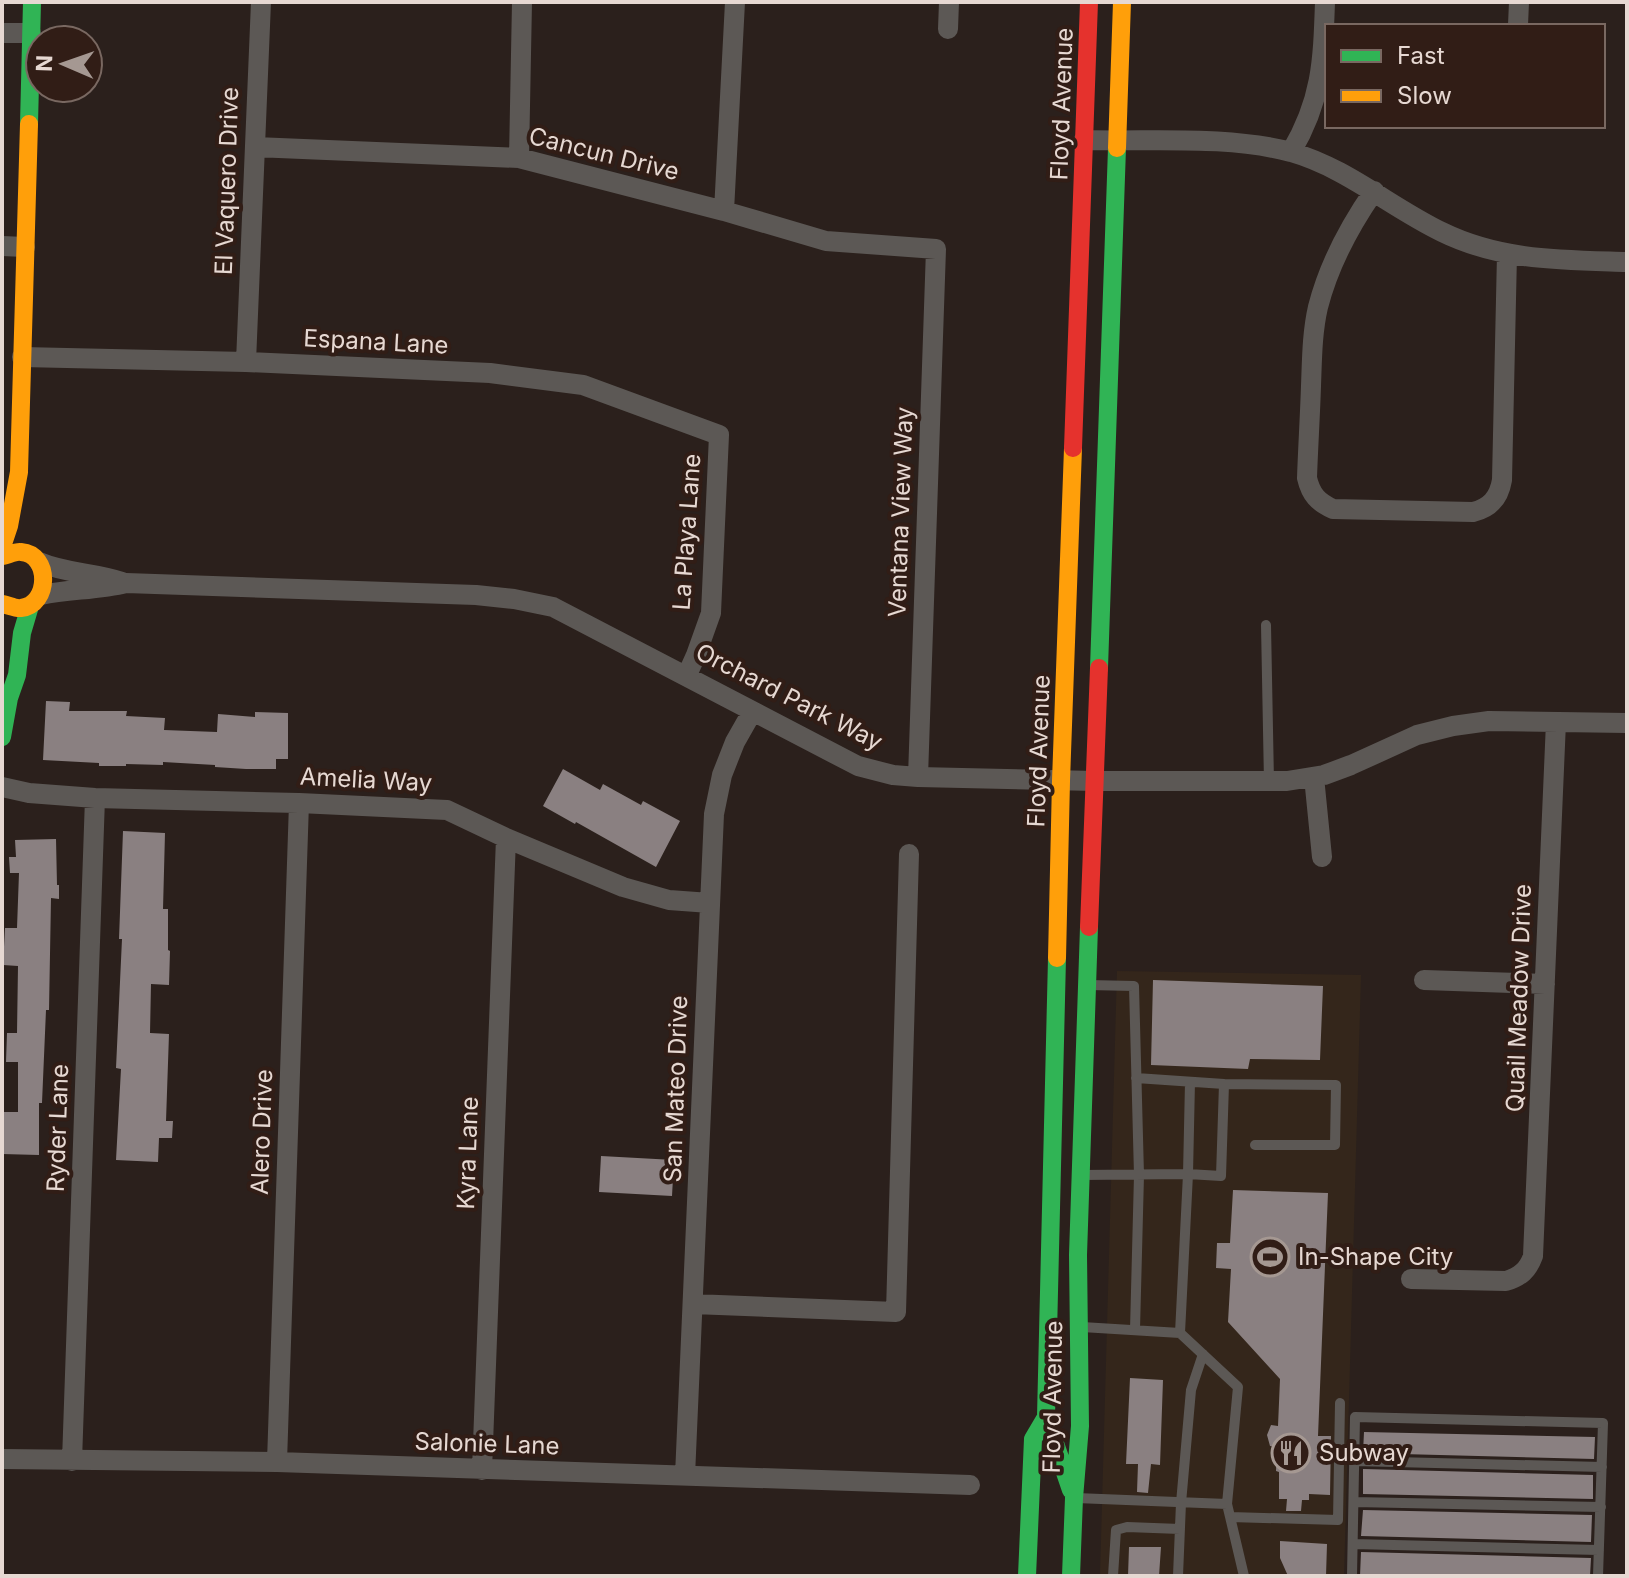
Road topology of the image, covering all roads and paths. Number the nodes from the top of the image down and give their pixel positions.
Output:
1 (32, 2) edge
2 (261, 2) edge
3 (522, 2) edge
4 (735, 2) edge
5 (949, 2) edge
6 (1089, 2) edge
7 (1122, 2) edge
8 (1325, 2) edge
9 (1519, 2) edge
10 (31, 24) edge
11 (1518, 24) edge
12 (948, 29) dead end
13 (2, 33) edge
14 (24, 33) edge
15 (29, 104) edge
16 (1084, 140) junction
17 (1117, 141) junction
18 (255, 147) junction
19 (1291, 152) junction
20 (519, 158) junction
21 (1374, 191) junction
22 (724, 211) junction
23 (2, 246) edge
24 (25, 247) junction
25 (936, 249) joint
26 (1507, 254) junction
27 (1627, 262) edge
28 (22, 357) junction
29 (246, 362) junction
30 (719, 435) joint
31 (19, 472) junction
32 (32, 546) junction
33 (2, 547) edge
34 (2, 556) edge
35 (126, 583) junction
36 (35, 600) junction
37 (2, 604) edge
38 (1266, 625) dead end
39 (4, 632) edge
40 (687, 675) junction
41 (9, 698) junction
42 (752, 712) junction
43 (1556, 722) junction
44 (1627, 723) edge
45 (2, 737) edge
46 (918, 777) junction
47 (1314, 777) junction
48 (1061, 781) junction
49 (1095, 781) junction
50 (1269, 782) junction
51 (2, 787) edge
52 (95, 798) junction
53 (299, 803) junction
54 (506, 838) junction
55 (909, 854) dead end
56 (1322, 857) dead end
57 (710, 903) junction
58 (1424, 980) dead end
59 (1545, 984) junction
60 (1087, 985) junction
61 (1136, 1078) junction
62 (1190, 1082) junction
63 (1224, 1084) junction
64 (1255, 1145) dead end
65 (1188, 1174) junction
66 (1081, 1175) junction
67 (1139, 1175) junction
68 (1411, 1279) dead end
69 (693, 1304) junction
70 (1079, 1327) junction
71 (1135, 1330) junction
72 (1180, 1333) junction
73 (1203, 1354) junction
74 (1340, 1403) dead end
75 (1046, 1417) junction
76 (2, 1459) edge
77 (72, 1461) junction
78 (1354, 1461) junction
79 (277, 1462) junction
80 (1602, 1467) junction
81 (482, 1470) junction
82 (685, 1476) junction
83 (970, 1485) dead end
84 (1074, 1498) junction
85 (1354, 1502) junction
86 (1181, 1503) junction
87 (1227, 1504) junction
88 (1601, 1507) junction
89 (1230, 1517) junction
90 (1180, 1529) junction
91 (1353, 1544) junction
92 (1599, 1550) junction
93 (1027, 1576) edge
94 (1071, 1576) edge
95 (1113, 1576) edge
96 (1178, 1576) edge
97 (1244, 1576) edge
98 (1352, 1576) edge
99 (1598, 1576) edge

1 - 10 street
2 - 18 street, El Vaquero Drive
3 - 20 street
4 - 22 street
5 - 12 street
6 - 16 street, Floyd Avenue
7 - 17 street, Floyd Avenue
8 - 19 street
9 - 11 street
13 - 14 street
15 - 24 street
16 - 17 street
16 - 48 street, Floyd Avenue
17 - 19 street
17 - 49 street, Floyd Avenue
18 - 20 street, Cancun Drive
18 - 29 street, El Vaquero Drive
19 - 21 street
20 - 22 street, Cancun Drive
21 - 26 street
21 - 26 street
22 - 25 street, Cancun Drive
23 - 24 street
24 - 28 street
25 - 46 street, Ventana View Way
26 - 27 street
28 - 29 street, Espana Lane
28 - 31 street
29 - 30 street, Espana Lane
30 - 40 street, La Playa Lane
31 - 32 street
31 - 33 street
32 - 34 street
32 - 35 street, Orchard Park Way
32 - 36 street
35 - 36 street, Orchard Park Way
35 - 40 street, Orchard Park Way
36 - 37 street
36 - 41 street
38 - 50 lane
39 - 41 street
40 - 42 street, Orchard Park Way
41 - 45 street
42 - 46 street, Orchard Park Way
42 - 57 street, San Mateo Drive
43 - 44 street, Orchard Park Way
43 - 47 street, Orchard Park Way
43 - 59 street, Quail Meadow Drive
46 - 48 street, Orchard Park Way
47 - 50 street, Orchard Park Way
47 - 56 street
48 - 49 street, Orchard Park Way
48 - 75 street, Floyd Avenue
49 - 50 street, Orchard Park Way
49 - 60 street, Floyd Avenue
51 - 52 street, Amelia Way
52 - 53 street, Amelia Way
52 - 77 street, Ryder Lane
53 - 54 street, Amelia Way
53 - 79 street, Alero Drive
54 - 57 street, Amelia Way
54 - 81 street, Kyra Lane
55 - 69 street
57 - 69 street, San Mateo Drive
58 - 59 street
59 - 68 street, Quail Meadow Drive
60 - 61 lane
60 - 66 street, Floyd Avenue
61 - 62 lane
61 - 67 lane
62 - 63 lane
62 - 65 lane
63 - 64 lane
63 - 65 lane
65 - 67 lane
65 - 72 lane
66 - 67 lane
66 - 70 street, Floyd Avenue
67 - 71 lane
69 - 82 street, San Mateo Drive
70 - 71 lane
70 - 84 street, Floyd Avenue
71 - 72 lane
72 - 73 lane
73 - 86 lane
73 - 87 lane
74 - 89 lane
75 - 84 street, Floyd Avenue
75 - 93 street
76 - 77 street, Salonie Lane
77 - 79 street, Salonie Lane
78 - 80 lane
78 - 80 lane
78 - 85 lane
79 - 81 street, Salonie Lane
80 - 88 lane
81 - 82 street, Salonie Lane
82 - 83 street, Salonie Lane
84 - 86 lane
84 - 94 street, Floyd Avenue
85 - 88 lane
85 - 91 lane
86 - 87 lane
86 - 90 lane
87 - 89 lane
88 - 92 lane
89 - 97 lane
90 - 95 lane
90 - 96 lane
91 - 92 lane
91 - 98 lane
92 - 99 lane

